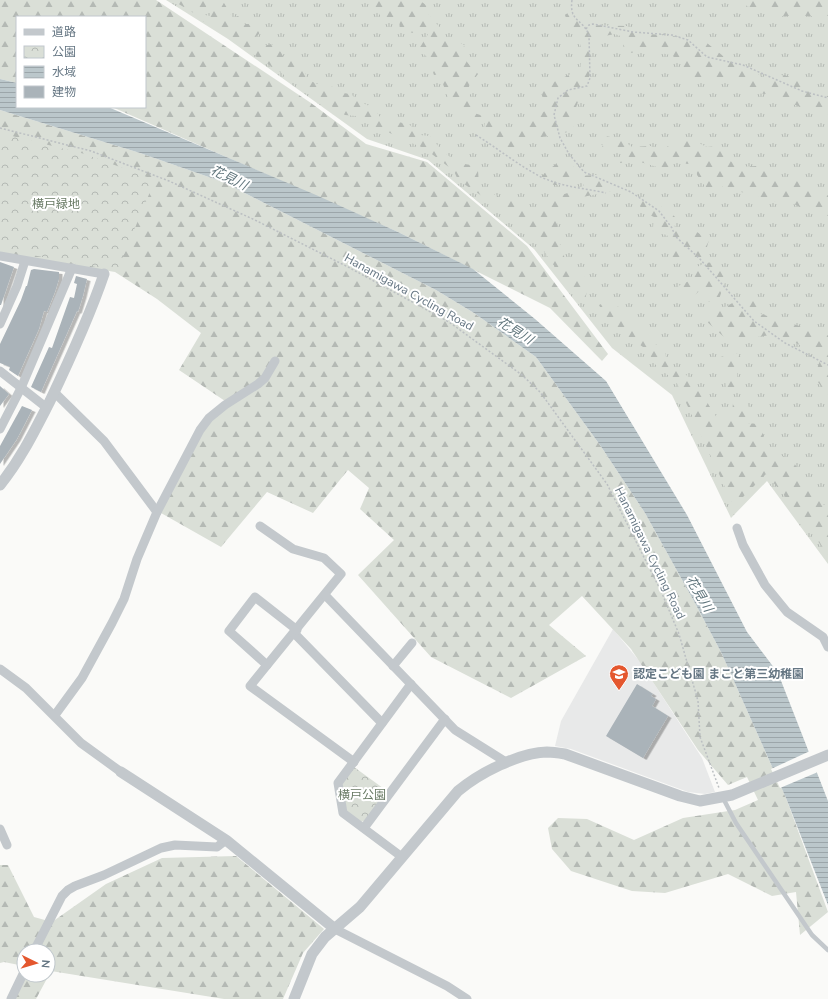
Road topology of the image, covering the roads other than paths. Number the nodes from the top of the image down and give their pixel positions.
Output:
1 (0, 256) edge
2 (25, 261) junction
3 (72, 268) junction
4 (104, 274) joint
5 (1, 318) edge
6 (275, 361) dead end
7 (0, 371) edge
8 (21, 388) junction
9 (54, 392) junction
10 (46, 408) junction
11 (0, 429) edge
12 (0, 485) edge
13 (157, 512) junction
14 (260, 526) dead end
15 (737, 528) dead end
16 (325, 595) junction
17 (295, 631) junction
18 (412, 643) dead end
19 (828, 648) edge
20 (268, 665) junction
21 (393, 666) junction
22 (0, 669) edge
23 (411, 684) junction
24 (55, 715) junction
25 (445, 719) junction
26 (382, 723) junction
27 (828, 755) edge
28 (354, 762) junction
29 (506, 762) junction
30 (121, 772) joint
31 (725, 795) junction
32 (364, 828) junction
33 (0, 829) edge
34 (226, 840) junction
35 (7, 846) dead end
36 (402, 857) junction
37 (335, 929) junction
38 (38, 943) edge
39 (828, 950) edge
40 (19, 983) edge
41 (11, 999) edge
42 (294, 999) edge
43 (467, 999) edge

1 - 2 street
2 - 3 street
2 - 5 street
3 - 4 street
3 - 8 street
4 - 9 street
6 - 13 street
7 - 8 street
8 - 10 street
8 - 11 street
9 - 10 street
9 - 13 street
10 - 12 street
13 - 24 street
14 - 16 street
15 - 19 street
16 - 17 street
16 - 21 street
17 - 20 street
17 - 20 street
17 - 26 street
18 - 21 street
20 - 28 street
21 - 23 street
22 - 24 street
23 - 25 street
23 - 26 street
24 - 30 street
25 - 29 street
25 - 32 street
26 - 28 street
27 - 31 street
28 - 32 street
29 - 31 street
29 - 36 street
30 - 34 street
31 - 39 lane
32 - 36 street
33 - 35 street
34 - 37 street
34 - 38 street
36 - 37 street
37 - 42 street
37 - 43 street
40 - 41 street

